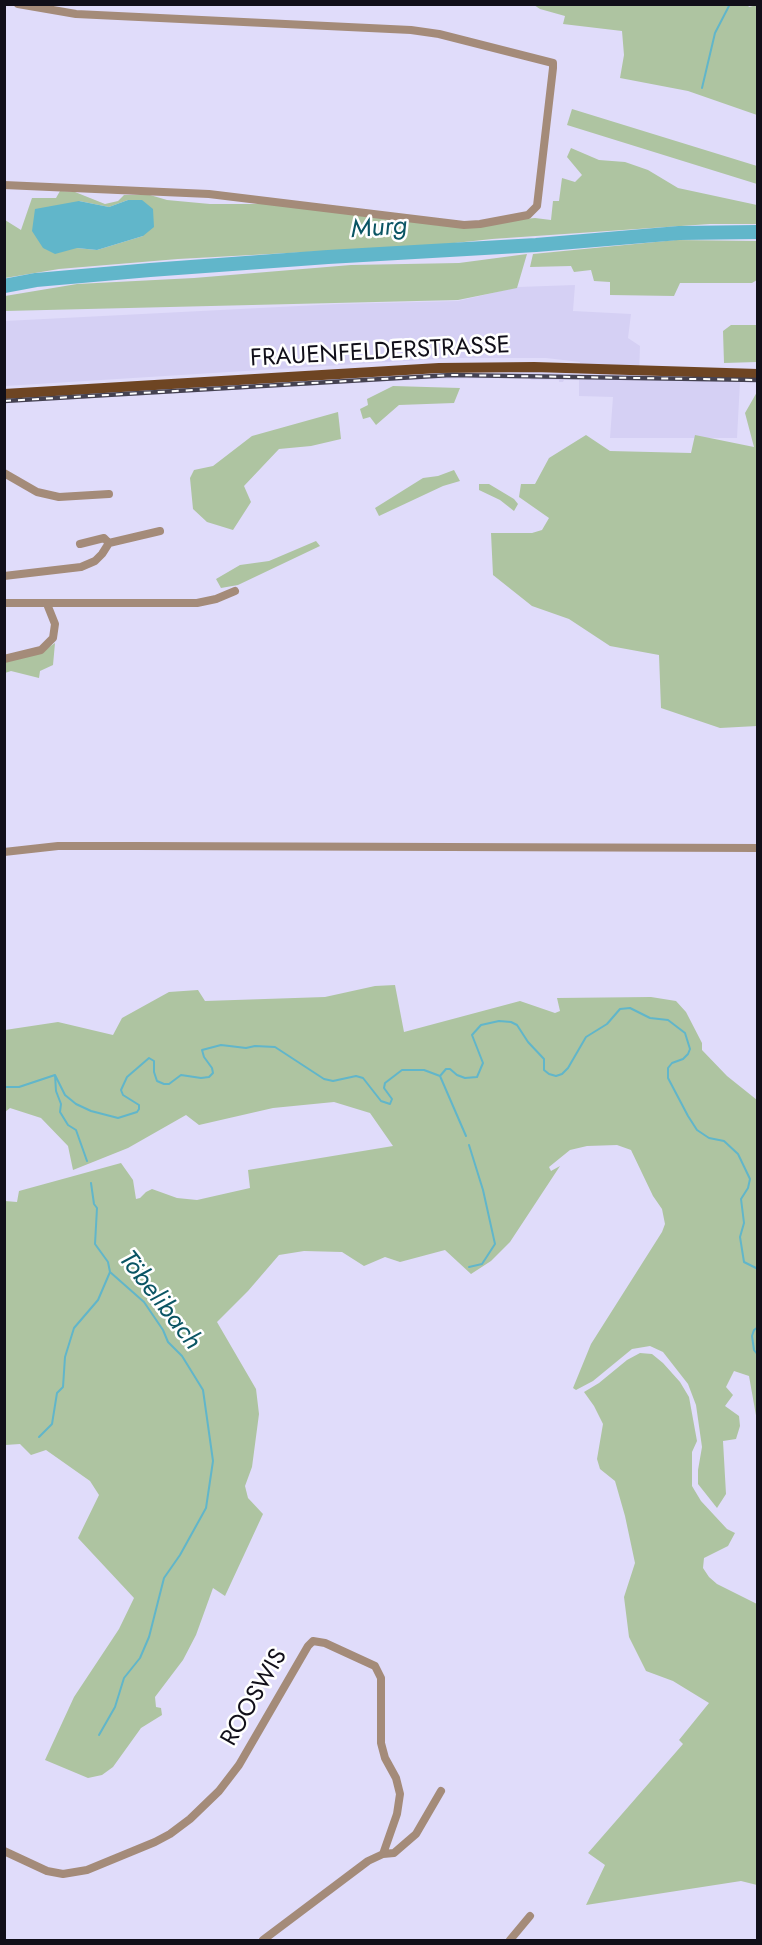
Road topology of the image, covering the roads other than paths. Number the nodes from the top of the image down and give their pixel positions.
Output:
1 (18, 4) edge
2 (4, 185) edge
3 (758, 374) edge
4 (4, 394) edge
5 (4, 474) edge
6 (109, 494) dead end
7 (160, 531) dead end
8 (109, 543) junction
9 (80, 544) dead end
10 (4, 576) edge
11 (235, 591) dead end
12 (4, 603) edge
13 (47, 604) junction
14 (4, 658) edge
15 (758, 848) edge
16 (4, 852) edge
17 (441, 1791) dead end
18 (4, 1851) edge
19 (383, 1854) junction
20 (530, 1916) dead end
21 (263, 1941) edge
22 (510, 1941) edge

1 - 2 street
3 - 4 main road, FRAUENFELDERSTRASSE
5 - 6 street
7 - 8 street
8 - 9 street
8 - 10 street
11 - 13 street
12 - 13 street
13 - 14 street
15 - 16 street
17 - 19 street
18 - 19 street, ROOSWIS
19 - 21 street
20 - 22 street

